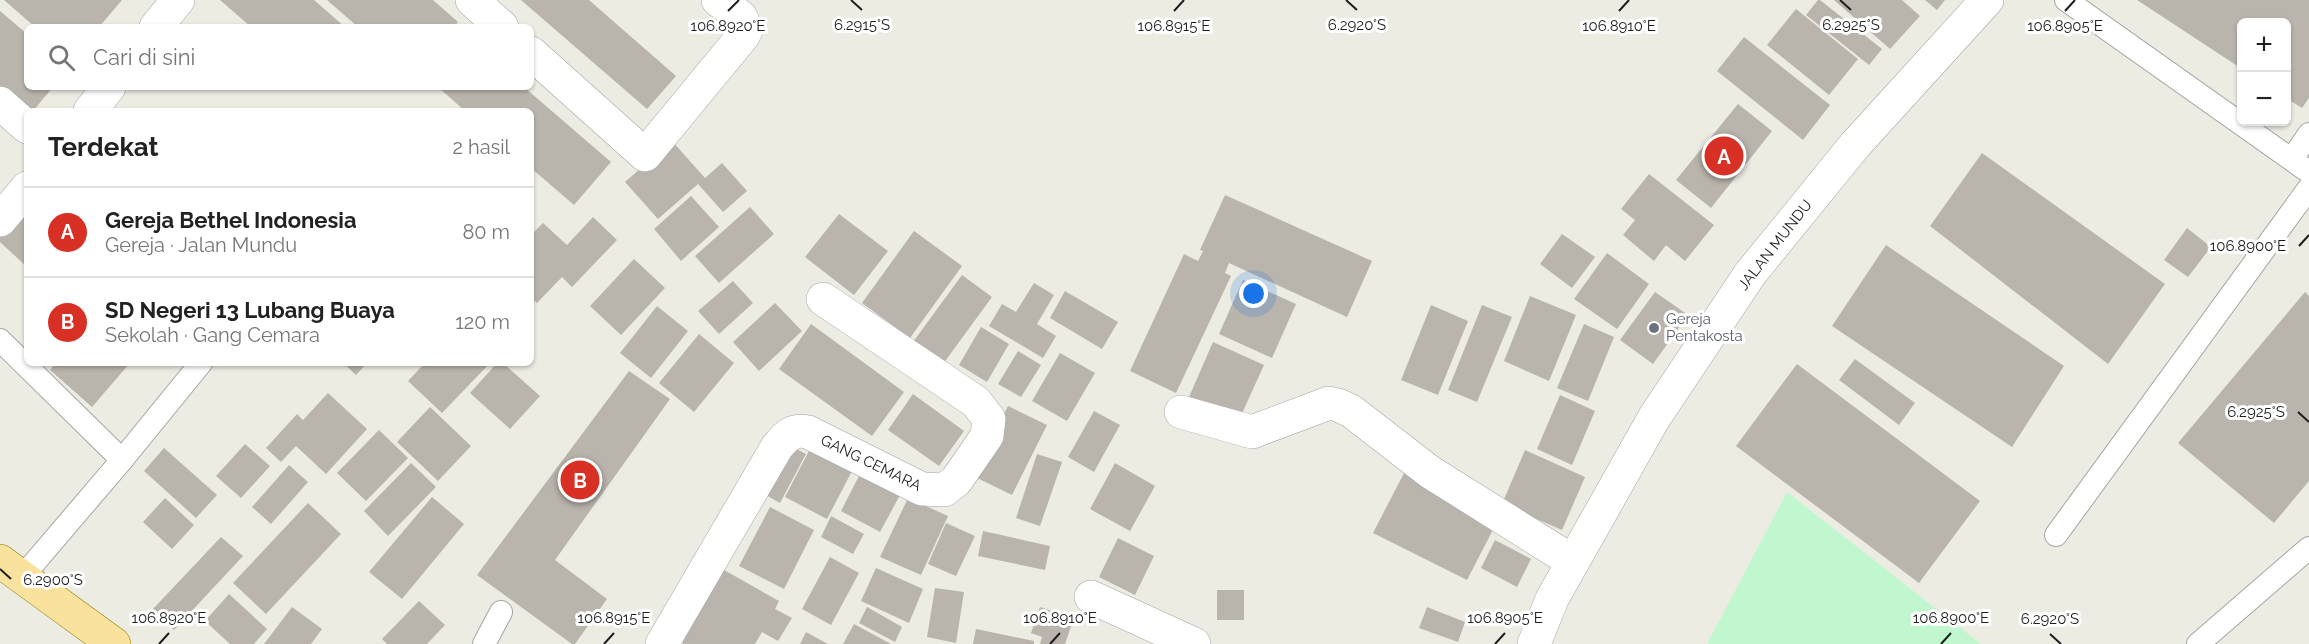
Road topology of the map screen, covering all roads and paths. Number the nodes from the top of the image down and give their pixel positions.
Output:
1 (472, 0) edge
2 (718, 0) edge
3 (1987, 0) edge
4 (2066, 0) edge
5 (499, 24) edge
6 (534, 56) edge
7 (107, 90) edge
8 (0, 103) edge
9 (92, 108) edge
10 (24, 124) edge
11 (2309, 134) edge
12 (2300, 165) edge
13 (2309, 188) edge
14 (24, 192) edge
15 (0, 220) edge
16 (823, 299) dead end
17 (0, 340) edge
18 (24, 364) edge
19 (26, 366) edge
20 (199, 366) edge
21 (1180, 411) dead end
22 (122, 460) junction
23 (2056, 535) dead end
24 (2309, 548) edge
25 (1572, 561) junction
26 (11, 568) edge
27 (1091, 597) dead end
28 (501, 612) dead end
29 (101, 640) edge
30 (484, 644) edge
31 (662, 644) edge
32 (1194, 644) edge
33 (1534, 644) edge
34 (2198, 644) edge

1 - 5 street
2 - 6 street
3 - 25 street, JALAN MUNDU
4 - 12 lane
7 - 9 street
8 - 10 street
11 - 12 lane
13 - 23 lane
14 - 15 street
16 - 31 street, GANG CEMARA
17 - 18 lane
19 - 22 lane
20 - 22 lane
21 - 25 street
22 - 26 lane
24 - 34 lane
25 - 33 street, JALAN MUNDU
26 - 29 main road
27 - 32 street
28 - 30 lane

